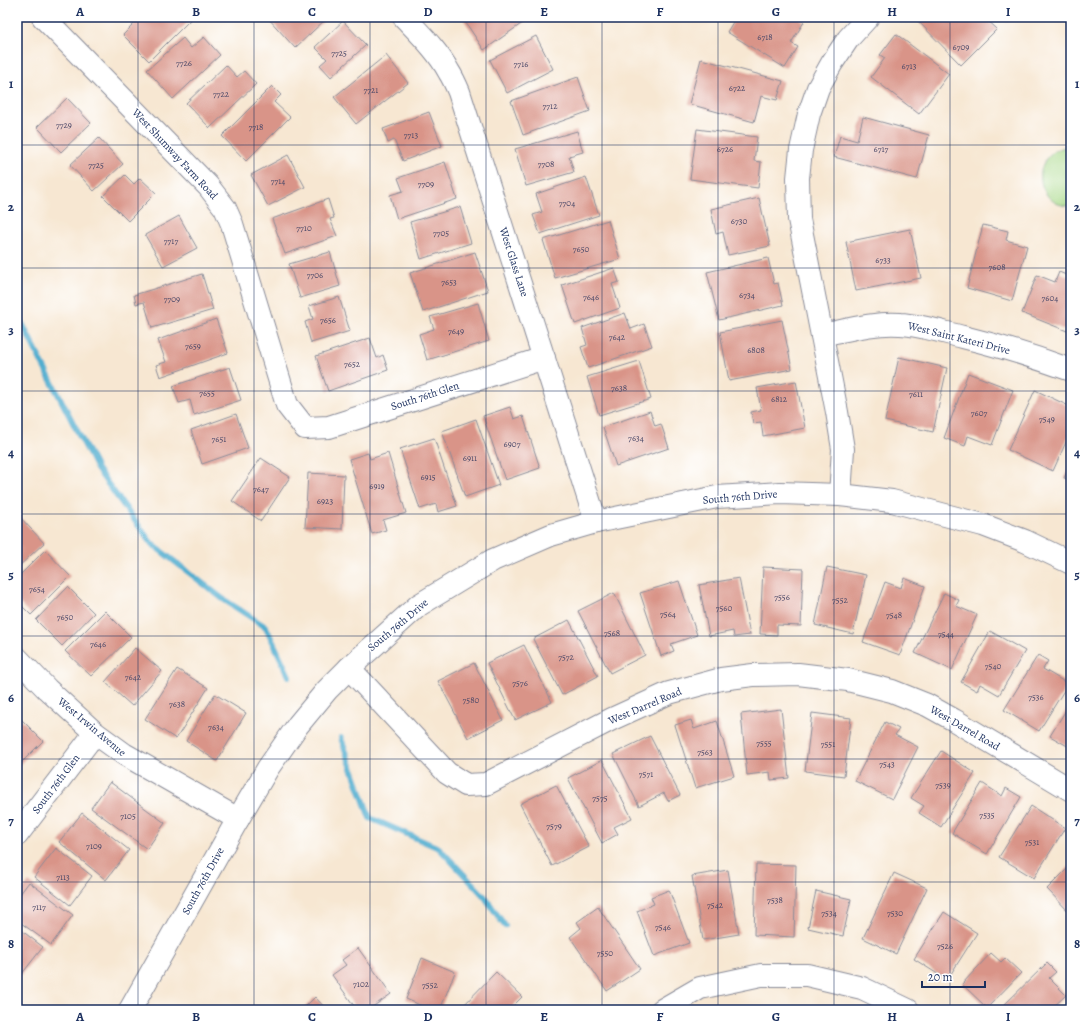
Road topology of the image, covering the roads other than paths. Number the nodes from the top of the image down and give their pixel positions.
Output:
1 (43, 17) edge
2 (404, 17) edge
3 (868, 17) edge
4 (822, 335) junction
5 (544, 358) junction
6 (1071, 370) edge
7 (305, 428) joint
8 (840, 495) junction
9 (596, 522) junction
10 (1071, 563) edge
11 (17, 658) edge
12 (349, 668) junction
13 (95, 733) junction
14 (1071, 790) edge
15 (238, 819) junction
16 (17, 835) edge
17 (130, 1010) edge
18 (662, 1010) edge
19 (908, 1010) edge

1 - 7 street, West Shumway Farm Road
2 - 5 street, West Glass Lane
3 - 4 street
4 - 6 street, West Saint Kateri Drive
4 - 8 street
5 - 7 street, South 76th Glen
5 - 9 street, West Glass Lane
8 - 9 street, South 76th Drive
8 - 10 street, South 76th Drive
9 - 12 street, South 76th Drive
11 - 13 street, West Irwin Avenue
12 - 14 street, West Darrel Road
12 - 15 street, South 76th Drive
13 - 15 street, West Irwin Avenue
13 - 16 street, South 76th Glen
15 - 17 street, South 76th Drive
18 - 19 street

